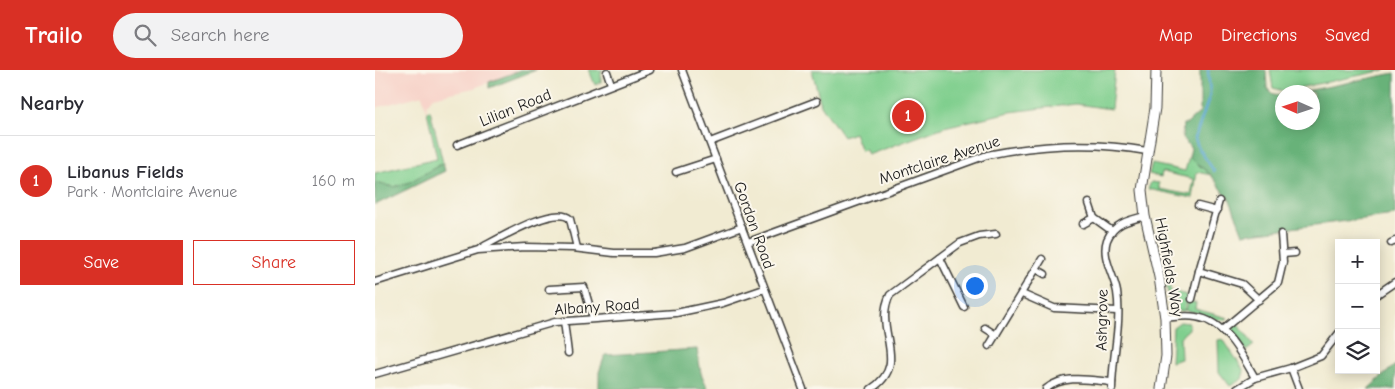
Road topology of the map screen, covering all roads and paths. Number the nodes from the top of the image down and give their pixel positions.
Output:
1 (650, 70) edge
2 (682, 70) edge
3 (1156, 70) edge
4 (607, 72) dead end
5 (611, 84) junction
6 (817, 101) dead end
7 (710, 142) junction
8 (457, 145) dead end
9 (1147, 151) junction
10 (716, 159) junction
11 (676, 172) dead end
12 (1219, 202) dead end
13 (1089, 203) dead end
14 (1199, 206) dead end
15 (1217, 210) junction
16 (1145, 216) junction
17 (1094, 218) junction
18 (1083, 224) dead end
19 (743, 227) junction
20 (1112, 231) junction
21 (996, 234) dead end
22 (1281, 234) dead end
23 (748, 242) junction
24 (577, 248) junction
25 (478, 250) junction
26 (1295, 253) dead end
27 (1283, 254) junction
28 (940, 258) junction
29 (1042, 259) dead end
30 (1036, 269) junction
31 (1199, 271) junction
32 (1045, 274) dead end
33 (375, 282) edge
34 (1395, 282) edge
35 (549, 289) dead end
36 (764, 289) junction
37 (1380, 292) edge
38 (1022, 294) junction
39 (1192, 299) dead end
40 (1259, 300) junction
41 (964, 307) dead end
42 (1117, 311) junction
43 (593, 318) junction
44 (1165, 318) junction
45 (564, 321) junction
46 (985, 328) dead end
47 (1221, 330) junction
48 (996, 335) junction
49 (1335, 338) edge
50 (989, 346) dead end
51 (568, 353) dead end
52 (1291, 368) junction
53 (375, 374) edge
54 (1255, 378) junction
55 (1112, 386) edge
56 (803, 389) edge
57 (871, 389) edge
58 (1045, 389) edge
59 (1161, 389) edge
60 (1237, 389) edge
61 (1299, 389) edge

1 - 5 street, Lilian Road
2 - 7 street, Gordon Road
3 - 9 main road, Highfields Way
4 - 5 street
5 - 8 street, Lilian Road
6 - 7 street
7 - 10 street, Gordon Road
9 - 16 main road, Highfields Way
9 - 23 street, Montclaire Avenue
10 - 11 street
10 - 19 street, Gordon Road
12 - 15 street
13 - 17 street
14 - 15 street
15 - 31 street
16 - 20 street
16 - 44 main road, Highfields Way
17 - 18 street
17 - 20 street
19 - 23 street, Gordon Road
19 - 24 street
20 - 42 street, Ashgrove
21 - 28 street
22 - 27 street
23 - 36 street, Gordon Road
24 - 25 street
24 - 25 street
25 - 33 street
26 - 27 street
27 - 40 street
28 - 41 street
28 - 57 street
29 - 30 street
30 - 32 street
30 - 38 street
31 - 39 street
31 - 40 street
34 - 37 street
35 - 43 street
36 - 43 street, Albany Road
36 - 56 street, Gordon Road
38 - 42 street
38 - 48 street
40 - 47 street
42 - 55 street, Ashgrove
43 - 45 street, Albany Road
44 - 47 street
44 - 59 main road, Highfields Way
45 - 51 street
45 - 53 street, Albany Road
46 - 48 street
47 - 54 street
48 - 50 street
49 - 52 street
52 - 54 street
52 - 61 street
54 - 60 street
55 - 58 street

